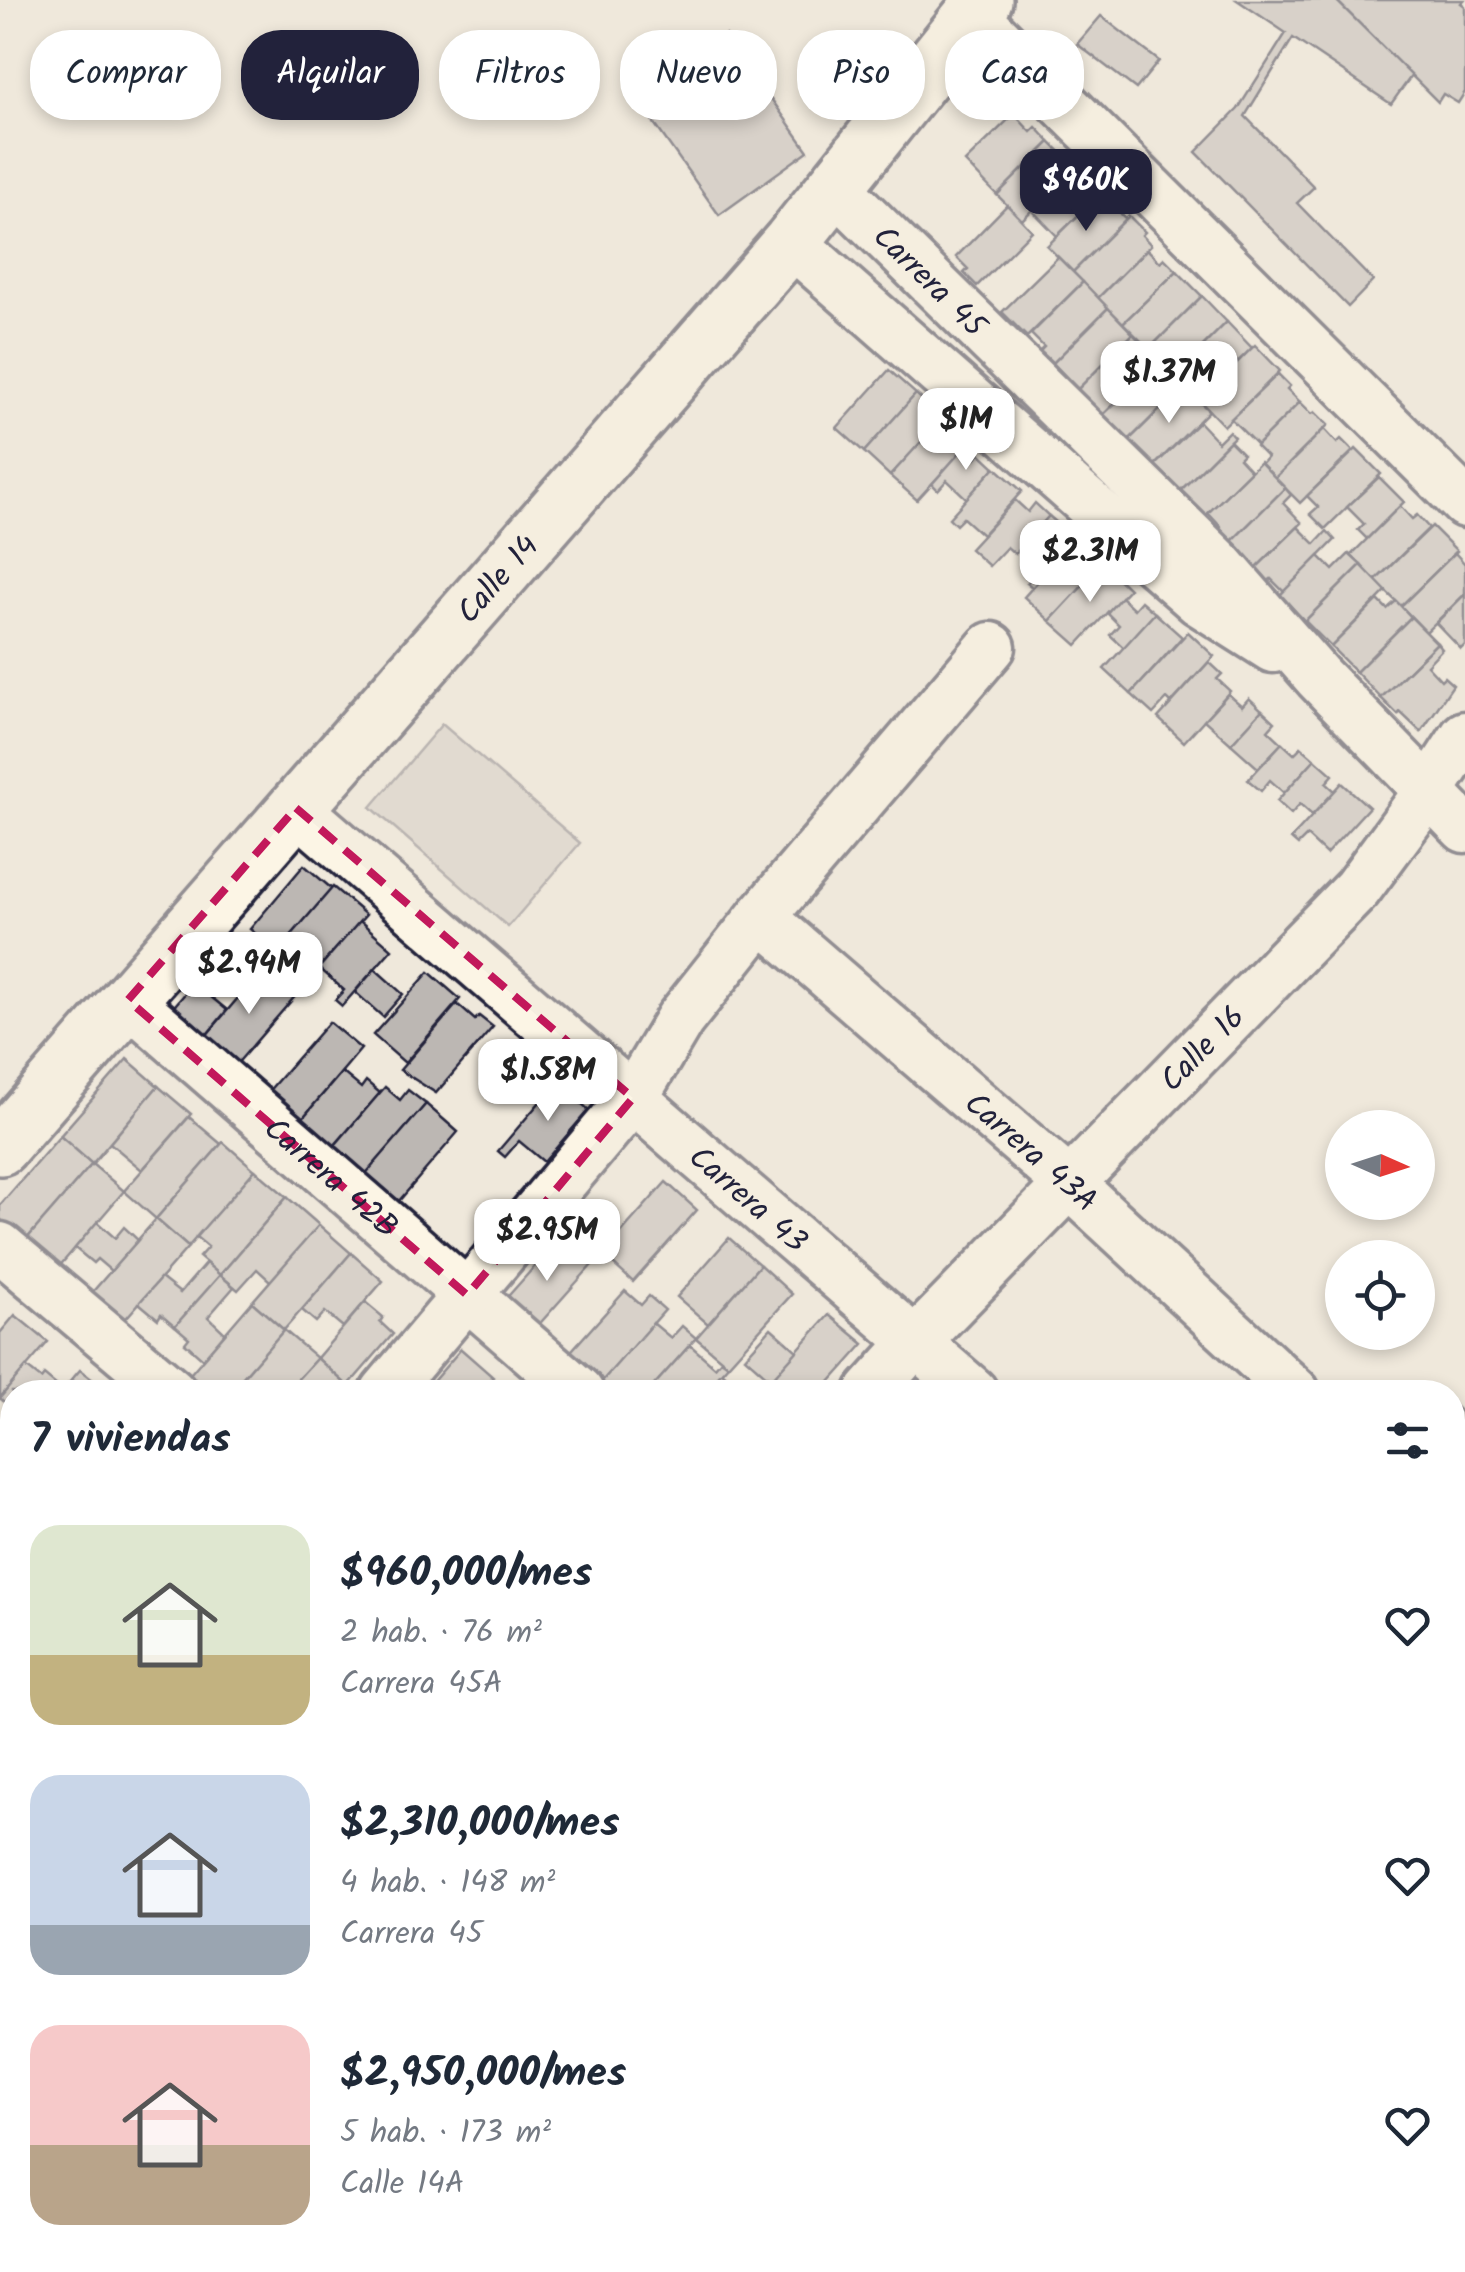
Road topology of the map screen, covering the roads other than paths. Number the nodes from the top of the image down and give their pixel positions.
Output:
1 (979, 8) edge
2 (836, 188) junction
3 (791, 242) junction
4 (1465, 503) edge
5 (991, 647) dead end
6 (1318, 677) junction
7 (1465, 736) edge
8 (1429, 791) junction
9 (296, 808) junction
10 (1465, 828) edge
11 (762, 917) junction
12 (128, 1000) junction
13 (633, 1098) junction
14 (0, 1147) edge
15 (1070, 1184) junction
16 (0, 1247) edge
17 (467, 1295) junction
18 (915, 1342) junction
19 (158, 1380) edge
20 (394, 1380) edge
21 (565, 1380) edge
22 (881, 1380) edge
23 (959, 1380) edge
24 (1283, 1380) edge

1 - 2 street, Calle 14
1 - 4 street
2 - 3 street, Calle 14
2 - 6 street, Carrera 45
3 - 6 street, Carrera 45
3 - 9 street, Calle 14
5 - 11 street
6 - 8 street, Carrera 45
7 - 8 street, Calle 16
8 - 10 street, Carrera 45
8 - 15 street, Calle 16
9 - 12 street, Calle 14
9 - 13 street, Carrera 43
11 - 13 street
11 - 15 street, Carrera 43A
12 - 14 street, Calle 14
12 - 17 street, Carrera 42B
13 - 17 street
13 - 18 street, Carrera 43
15 - 18 street, Calle 16
15 - 24 street, Carrera 43A
16 - 19 street
17 - 20 street
17 - 21 street, Carrera 42B
18 - 22 street, Calle 16
18 - 23 street, Carrera 43

